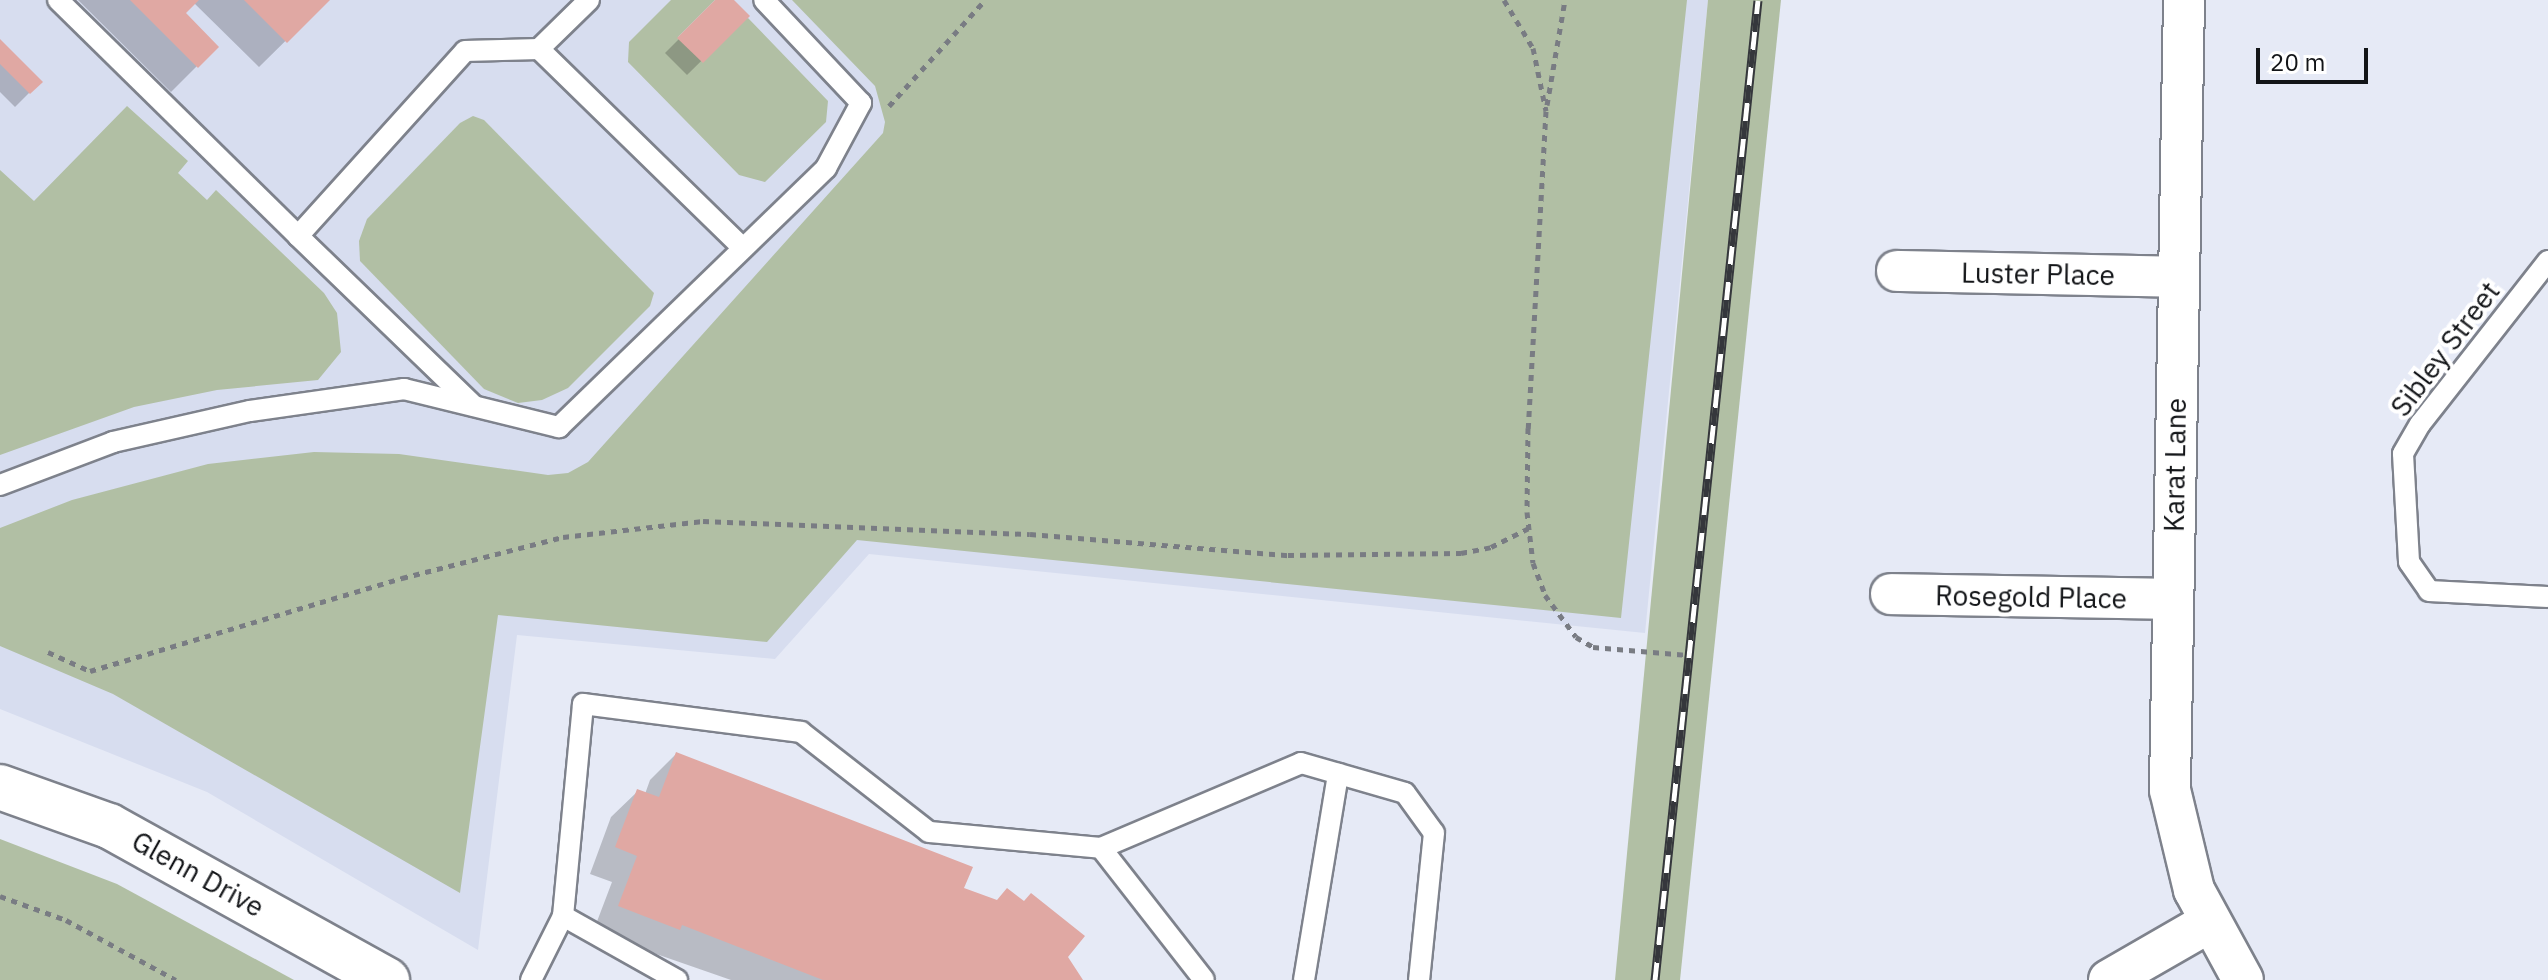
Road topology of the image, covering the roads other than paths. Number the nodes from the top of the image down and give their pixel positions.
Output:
1 (58, 0) edge
2 (589, 0) edge
3 (764, 0) edge
4 (2184, 0) edge
5 (539, 49) junction
6 (298, 236) junction
7 (743, 248) junction
8 (2548, 261) edge
9 (1897, 271) dead end
10 (2178, 277) junction
11 (474, 406) junction
12 (0, 485) edge
13 (1891, 594) dead end
14 (2548, 597) edge
15 (2172, 599) junction
16 (1338, 774) junction
17 (0, 787) edge
18 (1101, 848) junction
19 (563, 916) junction
20 (2210, 922) junction
21 (387, 980) edge
22 (531, 980) edge
23 (677, 980) edge
24 (1204, 980) edge
25 (1304, 980) edge
26 (1419, 980) edge
27 (2109, 980) edge
28 (2243, 980) edge

1 - 6 lane
2 - 5 lane
3 - 7 lane
4 - 10 street, Karat Lane
5 - 6 lane
5 - 7 lane
6 - 11 lane
7 - 11 lane
8 - 14 lane, Sibley Street
9 - 10 street, Luster Place
10 - 15 street, Karat Lane
11 - 12 lane
13 - 15 street, Rosegold Place
15 - 20 street, Karat Lane
16 - 18 lane
16 - 25 lane
16 - 26 lane
17 - 21 street, Glenn Drive
18 - 19 lane
18 - 24 lane
19 - 22 lane
19 - 23 lane
20 - 27 street
20 - 28 street, Karat Lane

